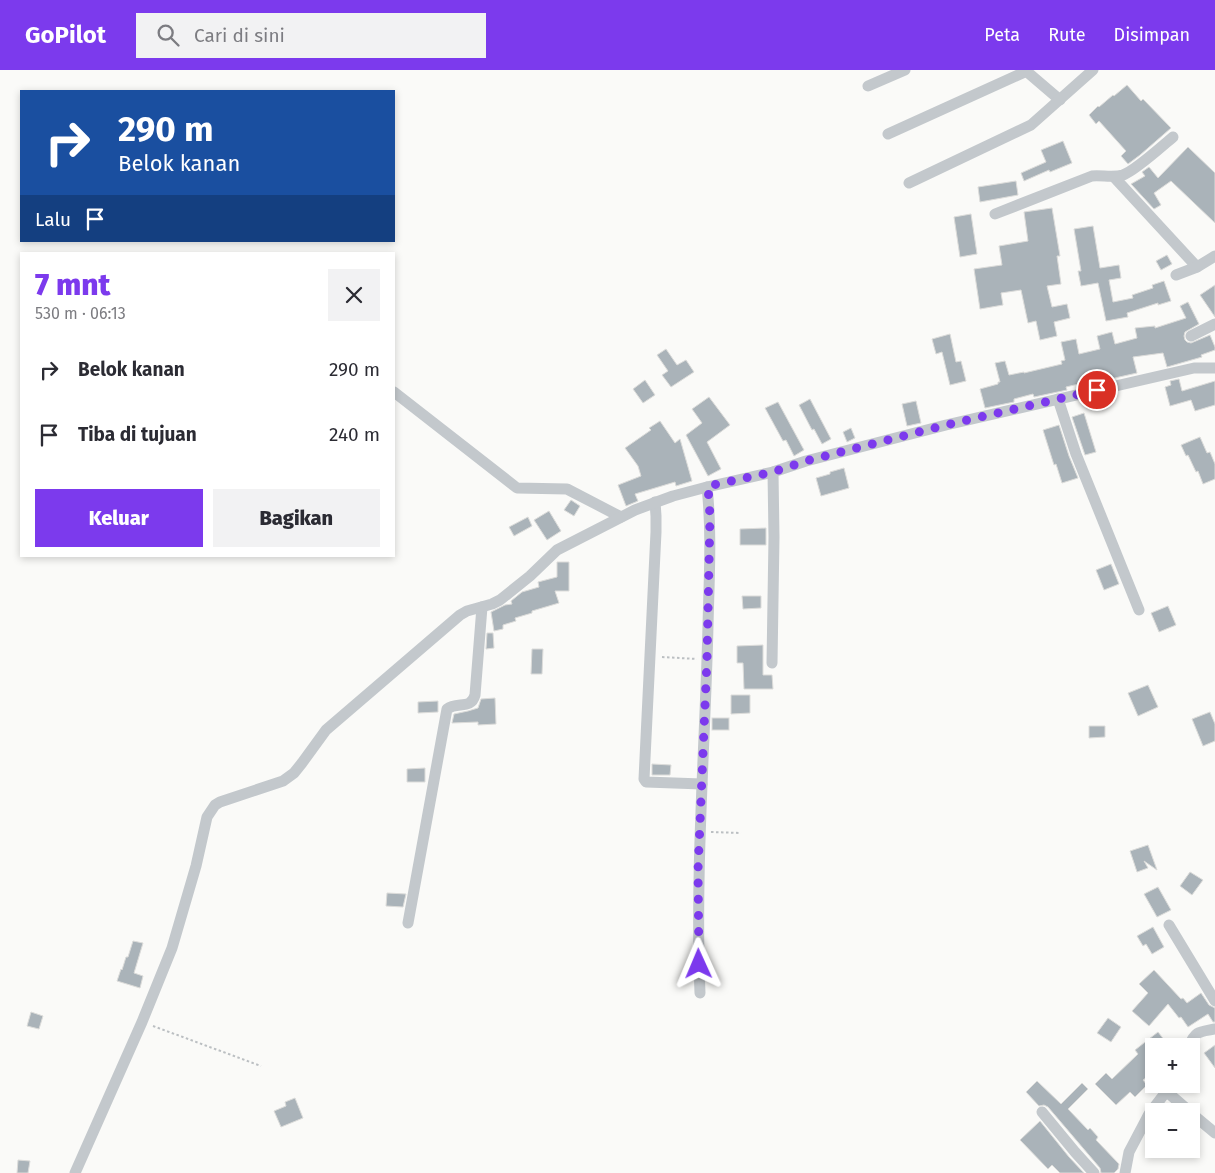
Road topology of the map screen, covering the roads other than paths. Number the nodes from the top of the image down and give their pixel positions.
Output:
1 (905, 70) edge
2 (1093, 70) edge
3 (1026, 71) edge
4 (868, 86) dead end
5 (1060, 100) junction
6 (888, 134) dead end
7 (1172, 137) dead end
8 (1114, 176) junction
9 (909, 183) dead end
10 (995, 214) dead end
11 (1215, 256) edge
12 (1197, 267) junction
13 (1176, 275) dead end
14 (1215, 324) edge
15 (1191, 336) dead end
16 (1215, 368) edge
17 (395, 393) edge
18 (1058, 399) junction
19 (773, 472) junction
20 (708, 486) junction
21 (655, 502) junction
22 (621, 517) junction
23 (482, 607) junction
24 (1139, 610) dead end
25 (772, 664) dead end
26 (702, 784) junction
27 (408, 923) dead end
28 (1168, 925) dead end
29 (700, 993) dead end
30 (1215, 1001) edge
31 (1215, 1029) edge
32 (1192, 1038) edge
33 (1165, 1093) edge
34 (1173, 1093) edge
35 (1182, 1103) edge
36 (1042, 1112) dead end
37 (1200, 1120) edge
38 (1215, 1133) edge
39 (76, 1173) edge
40 (1094, 1173) edge
41 (1125, 1173) edge

1 - 4 street
2 - 5 street
3 - 5 street
3 - 6 street
5 - 9 street
7 - 8 street
8 - 10 street
8 - 12 street
11 - 12 street
12 - 13 street
14 - 15 street
16 - 18 street
17 - 22 street
18 - 19 street
18 - 24 street
19 - 20 street
19 - 25 street
20 - 21 street
20 - 26 street
21 - 22 street
21 - 26 street
22 - 23 street
23 - 27 street
23 - 39 street
26 - 29 street
28 - 30 street
31 - 32 street
33 - 41 street
34 - 35 street
36 - 40 street
37 - 38 street

